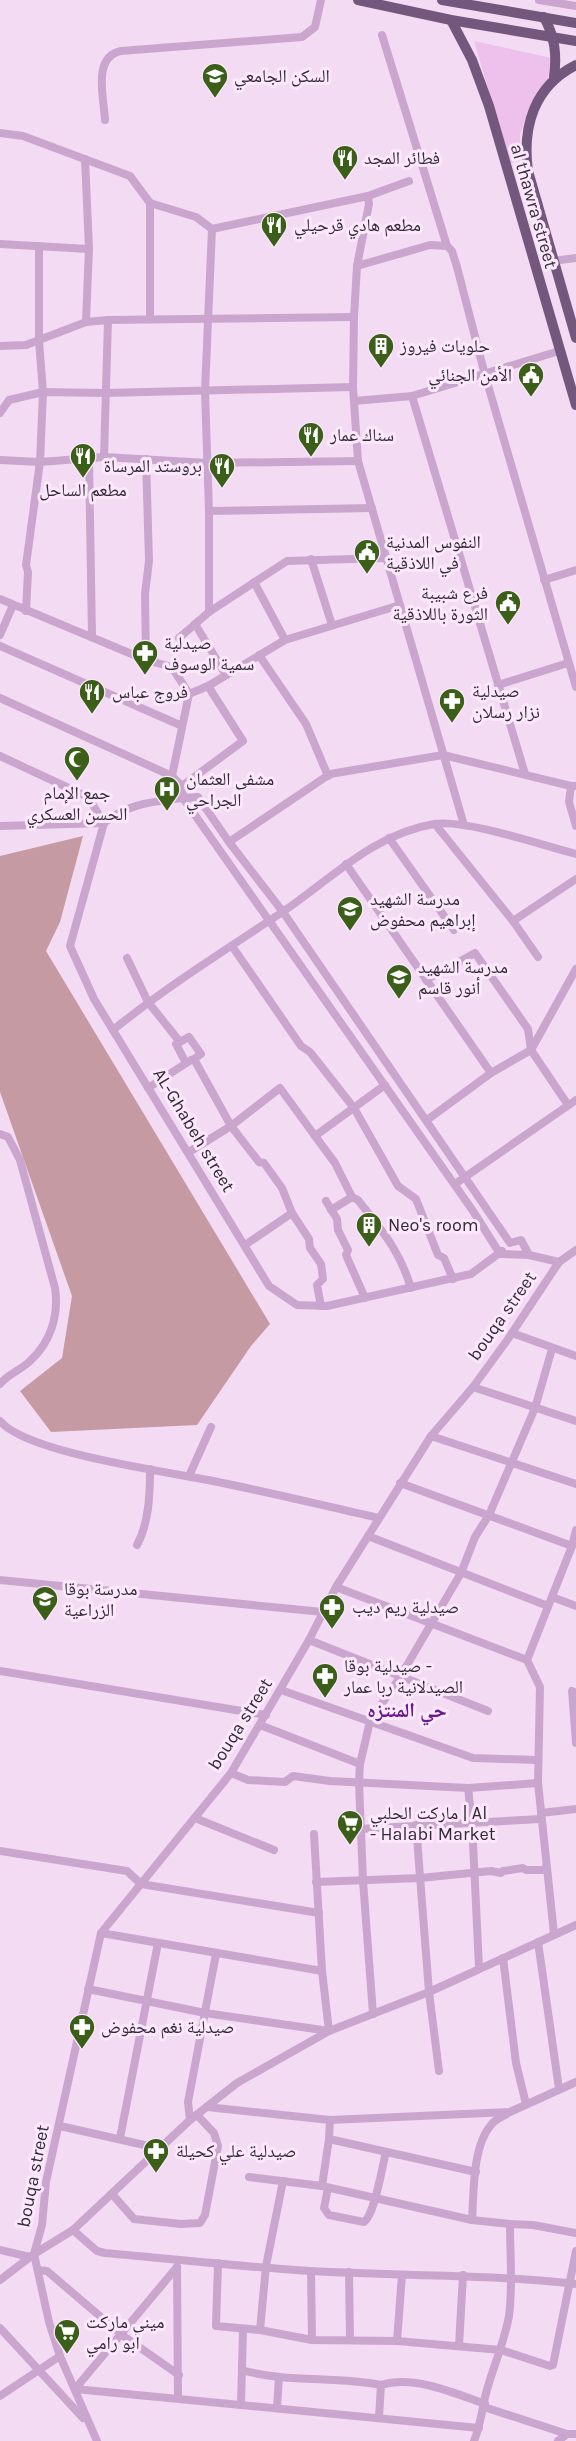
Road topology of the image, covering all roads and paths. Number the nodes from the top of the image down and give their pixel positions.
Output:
1 (321, 0) edge
2 (358, 0) edge
3 (442, 0) edge
4 (539, 0) edge
5 (576, 6) edge
6 (544, 17) junction
7 (451, 20) junction
8 (576, 23) edge
9 (382, 35) dead end
10 (553, 37) junction
11 (576, 41) edge
12 (576, 65) edge
13 (554, 77) junction
14 (105, 120) dead end
15 (0, 133) edge
16 (85, 159) junction
17 (409, 181) dead end
18 (368, 196) junction
19 (150, 203) junction
20 (212, 229) junction
21 (546, 237) junction
22 (528, 243) junction
23 (0, 244) edge
24 (39, 246) junction
25 (447, 246) junction
26 (88, 249) junction
27 (576, 258) edge
28 (553, 261) junction
29 (357, 266) junction
30 (354, 317) junction
31 (150, 318) junction
32 (209, 318) junction
33 (108, 320) junction
34 (86, 322) junction
35 (576, 338) edge
36 (39, 341) junction
37 (0, 346) edge
38 (559, 351) junction
39 (485, 375) junction
40 (353, 387) junction
41 (205, 391) junction
42 (43, 392) junction
43 (106, 393) junction
44 (412, 396) junction
45 (354, 401) junction
46 (576, 405) edge
47 (0, 413) edge
48 (104, 457) junction
49 (0, 459) edge
50 (89, 459) junction
51 (147, 459) junction
52 (358, 461) junction
53 (40, 462) junction
54 (208, 463) junction
55 (372, 508) junction
56 (209, 511) junction
57 (385, 558) junction
58 (311, 559) junction
59 (576, 570) edge
60 (544, 580) junction
61 (254, 582) junction
62 (0, 599) edge
63 (14, 605) junction
64 (400, 605) junction
65 (26, 611) junction
66 (209, 612) junction
67 (195, 624) junction
68 (332, 625) junction
69 (0, 635) edge
70 (92, 637) junction
71 (179, 638) dead end
72 (285, 640) junction
73 (0, 646) edge
74 (259, 655) junction
75 (146, 660) junction
76 (568, 663) junction
77 (226, 675) junction
78 (498, 685) junction
79 (208, 686) junction
80 (576, 687) edge
81 (189, 694) junction
82 (0, 698) edge
83 (182, 726) junction
84 (442, 755) junction
85 (0, 756) edge
86 (525, 774) junction
87 (172, 776) junction
88 (328, 776) junction
89 (182, 786) junction
90 (573, 786) edge
91 (183, 798) junction
92 (104, 823) junction
93 (435, 824) junction
94 (464, 825) junction
95 (0, 826) edge
96 (576, 826) edge
97 (388, 838) junction
98 (229, 842) junction
99 (576, 854) edge
100 (346, 864) junction
101 (576, 879) edge
102 (283, 912) junction
103 (268, 921) junction
104 (513, 921) junction
105 (454, 930) dead end
106 (232, 946) junction
107 (538, 957) dead end
108 (127, 958) dead end
109 (576, 969) edge
110 (426, 980) junction
111 (148, 1002) junction
112 (113, 1030) junction
113 (180, 1042) junction
114 (531, 1050) junction
115 (190, 1061) junction
116 (491, 1073) junction
117 (385, 1085) junction
118 (148, 1088) junction
119 (572, 1103) edge
120 (354, 1108) junction
121 (427, 1120) junction
122 (231, 1126) junction
123 (0, 1134) edge
124 (315, 1136) junction
125 (189, 1152) junction
126 (465, 1177) junction
127 (455, 1184) junction
128 (352, 1197) junction
129 (326, 1201) dead end
130 (332, 1210) junction
131 (292, 1214) junction
132 (510, 1243) junction
133 (244, 1245) junction
134 (575, 1250) edge
135 (500, 1254) junction
136 (529, 1255) junction
137 (559, 1262) junction
138 (453, 1278) junction
139 (411, 1288) junction
140 (365, 1298) junction
141 (321, 1306) junction
142 (512, 1333) junction
143 (552, 1349) junction
144 (576, 1356) edge
145 (0, 1384) edge
146 (472, 1387) junction
147 (534, 1408) junction
148 (0, 1421) edge
149 (576, 1421) edge
150 (211, 1427) dead end
151 (430, 1436) junction
152 (512, 1462) junction
153 (150, 1469) junction
154 (189, 1476) junction
155 (400, 1483) junction
156 (576, 1484) edge
157 (489, 1515) junction
158 (379, 1518) junction
159 (576, 1530) edge
160 (368, 1536) junction
161 (137, 1545) dead end
162 (572, 1546) junction
163 (566, 1562) junction
164 (576, 1566) edge
165 (461, 1573) junction
166 (0, 1580) edge
167 (336, 1587) junction
168 (550, 1601) junction
169 (576, 1606) edge
170 (323, 1612) junction
171 (432, 1624) junction
172 (309, 1640) junction
173 (527, 1660) junction
174 (0, 1671) edge
175 (400, 1677) junction
176 (281, 1690) junction
177 (576, 1693) edge
178 (488, 1711) dead end
179 (266, 1715) junction
180 (370, 1720) junction
181 (260, 1725) junction
182 (575, 1727) edge
183 (576, 1743) edge
184 (538, 1760) junction
185 (360, 1764) junction
186 (231, 1773) junction
187 (359, 1782) junction
188 (538, 1783) junction
189 (468, 1788) junction
190 (576, 1809) edge
191 (541, 1816) junction
192 (195, 1818) junction
193 (472, 1822) junction
194 (416, 1825) junction
195 (360, 1829) junction
196 (314, 1834) dead end
197 (274, 1850) dead end
198 (0, 1851) edge
199 (546, 1867) junction
200 (474, 1873) junction
201 (420, 1878) junction
202 (363, 1881) junction
203 (316, 1882) junction
204 (141, 1884) junction
205 (319, 1913) junction
206 (576, 1925) edge
207 (100, 1932) junction
208 (554, 1934) junction
209 (538, 1942) junction
210 (158, 1943) junction
211 (216, 1954) junction
212 (503, 1958) junction
213 (479, 1967) junction
214 (322, 1971) junction
215 (88, 1989) junction
216 (429, 1992) junction
217 (147, 2002) junction
218 (205, 2013) junction
219 (373, 2014) junction
220 (329, 2031) junction
221 (439, 2071) dead end
222 (576, 2082) edge
223 (560, 2089) junction
224 (526, 2104) junction
225 (207, 2107) junction
226 (510, 2112) junction
227 (193, 2118) junction
228 (330, 2120) junction
229 (60, 2126) junction
230 (120, 2138) junction
231 (329, 2139) junction
232 (162, 2149) junction
233 (386, 2152) junction
234 (476, 2172) junction
235 (249, 2177) dead end
236 (283, 2181) junction
237 (325, 2187) junction
238 (112, 2194) junction
239 (375, 2198) junction
240 (472, 2220) junction
241 (510, 2224) junction
242 (73, 2230) junction
243 (576, 2233) edge
244 (0, 2250) edge
245 (576, 2251) edge
246 (32, 2256) junction
247 (176, 2263) junction
248 (218, 2263) junction
249 (266, 2266) junction
250 (38, 2270) junction
251 (311, 2271) junction
252 (349, 2272) junction
253 (402, 2275) junction
254 (463, 2275) junction
255 (510, 2279) junction
256 (0, 2280) edge
257 (573, 2283) edge
258 (0, 2328) edge
259 (243, 2330) junction
260 (260, 2330) junction
261 (122, 2335) junction
262 (350, 2339) junction
263 (312, 2340) junction
264 (397, 2341) junction
265 (459, 2346) junction
266 (501, 2350) junction
267 (60, 2356) junction
268 (40, 2370) junction
269 (242, 2370) junction
270 (179, 2375) junction
271 (279, 2377) junction
272 (381, 2385) junction
273 (75, 2389) junction
274 (0, 2396) edge
275 (178, 2398) junction
276 (241, 2404) junction
277 (484, 2405) junction
278 (277, 2407) junction
279 (379, 2417) junction
280 (91, 2427) junction
281 (480, 2428) junction
282 (571, 2434) edge
283 (97, 2441) edge
284 (474, 2441) edge
285 (558, 2441) edge

1 - 14 street
2 - 7 main road
3 - 6 main road
4 - 5 street
6 - 8 main road
6 - 10 main road
7 - 10 main road
7 - 22 main road, al thawra street
9 - 25 street
10 - 11 main road
10 - 13 main road
12 - 13 main road, al thawra street
13 - 21 main road, al thawra street
15 - 16 street
16 - 19 street
16 - 26 street
17 - 18 street
18 - 20 street
18 - 29 street
19 - 20 street
19 - 31 street
20 - 32 street
21 - 22 main road
21 - 28 main road, al thawra street
22 - 38 main road, al thawra street
23 - 24 street
24 - 26 street
24 - 36 street
25 - 29 street
25 - 39 street
26 - 34 street
27 - 28 street
28 - 35 main road, al thawra street
29 - 30 street
30 - 32 street
30 - 40 street
31 - 32 street
31 - 33 street
32 - 41 street
33 - 34 street
33 - 43 street
34 - 36 street
36 - 37 street
36 - 42 street
38 - 39 street
38 - 46 main road, al thawra street
39 - 44 street
39 - 60 street
40 - 41 street
40 - 45 street
41 - 43 street
41 - 54 street
42 - 43 street
42 - 47 street
42 - 53 street
43 - 48 street
44 - 45 street
44 - 78 street
45 - 52 street
48 - 50 street
48 - 51 street
49 - 53 street
50 - 53 street
50 - 70 street
51 - 54 street
51 - 75 street
52 - 54 street
52 - 55 street
53 - 65 street
54 - 56 street
55 - 56 street
55 - 57 street
56 - 66 street
57 - 58 street
57 - 64 street
58 - 61 street
58 - 68 street
59 - 60 street
60 - 76 street
61 - 66 street
61 - 72 street
62 - 63 street
63 - 65 street
63 - 69 street
64 - 68 street
64 - 84 street
65 - 70 street
66 - 67 street
67 - 71 street
67 - 77 street
68 - 72 street
70 - 75 street
72 - 74 street
73 - 83 street
74 - 77 street
74 - 88 street
75 - 81 street
76 - 78 street
76 - 80 street
77 - 79 street
78 - 86 street
79 - 81 street
79 - 89 street
81 - 83 street
82 - 87 street
83 - 87 street
84 - 86 street
84 - 88 street
84 - 94 street
85 - 92 street
86 - 90 street
87 - 89 street
88 - 98 street
89 - 91 street
90 - 96 street
91 - 92 street
91 - 98 street
91 - 103 street
92 - 95 street
92 - 112 street, AL-Ghabeh street
93 - 94 street
93 - 97 street
93 - 104 street
94 - 99 street
97 - 100 street
97 - 105 street
98 - 102 street
100 - 102 street
100 - 110 street
101 - 104 street
102 - 103 street
102 - 121 street
103 - 106 street
103 - 117 street
104 - 107 street
106 - 111 street
106 - 120 street
108 - 111 street
109 - 114 street
110 - 114 street
110 - 116 street
111 - 112 street
111 - 113 street
112 - 118 street, AL-Ghabeh street
113 - 115 street
113 - 115 street
114 - 116 street
114 - 119 street
115 - 118 street
115 - 122 street
116 - 121 street
117 - 120 street
117 - 127 street
118 - 125 street, AL-Ghabeh street
119 - 126 street
120 - 124 street
120 - 138 street
121 - 126 street
122 - 124 street
122 - 125 street
122 - 131 street
123 - 145 street
124 - 128 street
125 - 133 street, AL-Ghabeh street
126 - 127 street
126 - 132 street
127 - 135 street
128 - 130 street
128 - 139 street
129 - 130 street
130 - 140 street
131 - 133 street
131 - 141 street
132 - 135 street, AL-Ghabeh street
132 - 136 street
133 - 141 street, AL-Ghabeh street
134 - 137 street, bouqa street
135 - 136 street
135 - 138 street, AL-Ghabeh street
136 - 137 street
137 - 142 street, bouqa street
138 - 139 street, AL-Ghabeh street
139 - 140 street, AL-Ghabeh street
140 - 141 street, AL-Ghabeh street
142 - 143 street
142 - 146 street, bouqa street
143 - 144 street
143 - 147 street
146 - 147 street
146 - 151 street, bouqa street
147 - 149 street
147 - 152 street
148 - 153 street
150 - 154 street
151 - 152 street
151 - 155 street, bouqa street
152 - 156 street
152 - 157 street
153 - 154 street
153 - 161 street
154 - 158 street
155 - 157 street
155 - 158 street, bouqa street
157 - 162 street
157 - 165 street
158 - 160 street, bouqa street
159 - 162 street
160 - 165 street
160 - 167 street, bouqa street
162 - 163 street
163 - 164 street
163 - 168 street
165 - 168 street
165 - 171 street
166 - 170 street
167 - 170 street, bouqa street
167 - 171 street
168 - 169 street
168 - 173 street
170 - 172 street, bouqa street
171 - 173 street
171 - 175 street
172 - 175 street
172 - 176 street, bouqa street
173 - 184 street
174 - 179 street
175 - 178 street
175 - 180 street
176 - 179 street, bouqa street
176 - 180 street
177 - 182 street
179 - 181 street, bouqa street
180 - 184 street
180 - 185 street
181 - 185 street
181 - 186 street, bouqa street
182 - 183 street
184 - 188 street
185 - 187 street
186 - 187 street
186 - 192 street, bouqa street
187 - 189 street
187 - 195 street
188 - 189 street
188 - 191 street
189 - 193 street
190 - 191 street
191 - 193 street
191 - 199 street
192 - 197 street
192 - 204 street, bouqa street
193 - 194 street
193 - 200 street
194 - 195 street
194 - 201 street
195 - 202 street
196 - 203 street
198 - 204 street
199 - 200 street
199 - 208 street
200 - 201 street
200 - 213 street
201 - 202 street
201 - 216 street
202 - 203 street
202 - 219 street
203 - 205 street
204 - 205 street
204 - 207 street, bouqa street
205 - 214 street
206 - 208 street
207 - 210 street
207 - 215 street, bouqa street
208 - 209 street
209 - 212 street
209 - 223 street
210 - 211 street
210 - 217 street
211 - 214 street
211 - 218 street
212 - 213 street
212 - 224 street
213 - 216 street
214 - 220 street
215 - 217 street
215 - 229 street, bouqa street
216 - 219 street
216 - 221 street
217 - 218 street
217 - 230 street
218 - 220 street
218 - 227 street
219 - 220 street
220 - 225 street
222 - 223 street
223 - 224 street
224 - 226 street
225 - 227 street
225 - 228 street
226 - 228 street
226 - 234 street
227 - 232 street
227 - 238 street
228 - 231 street
229 - 230 street
229 - 246 street, bouqa street
230 - 232 street
231 - 233 street
231 - 237 street
232 - 238 street
233 - 234 street
233 - 239 street
234 - 240 street
235 - 236 street
236 - 237 street
236 - 249 street
237 - 239 street
237 - 239 street
238 - 242 street
239 - 240 street
240 - 241 street
241 - 243 street
241 - 255 street
242 - 246 street
242 - 247 street
244 - 246 street
245 - 257 street
246 - 250 street
246 - 256 street
247 - 248 street
247 - 261 street
247 - 270 street
248 - 249 street
248 - 259 street
249 - 251 street
249 - 260 street
250 - 261 street
250 - 267 street
251 - 252 street
251 - 263 street
252 - 253 street
252 - 262 street
253 - 254 street
253 - 264 street
254 - 255 street
254 - 265 street
255 - 257 street
255 - 266 street
257 - 266 street
258 - 268 street
259 - 260 street
259 - 269 street
260 - 263 street
261 - 270 street
261 - 273 street
262 - 263 street
262 - 264 street
264 - 265 street
265 - 266 street
266 - 277 street
267 - 268 street
267 - 273 street
268 - 274 street
268 - 280 street
269 - 271 street
269 - 276 street
270 - 275 street
271 - 272 street
271 - 278 street
272 - 277 street
272 - 279 street
273 - 275 street
273 - 280 street
275 - 276 street
276 - 278 street
277 - 281 street
277 - 282 street
278 - 279 street
279 - 281 street
280 - 283 street
281 - 284 street
282 - 285 street

